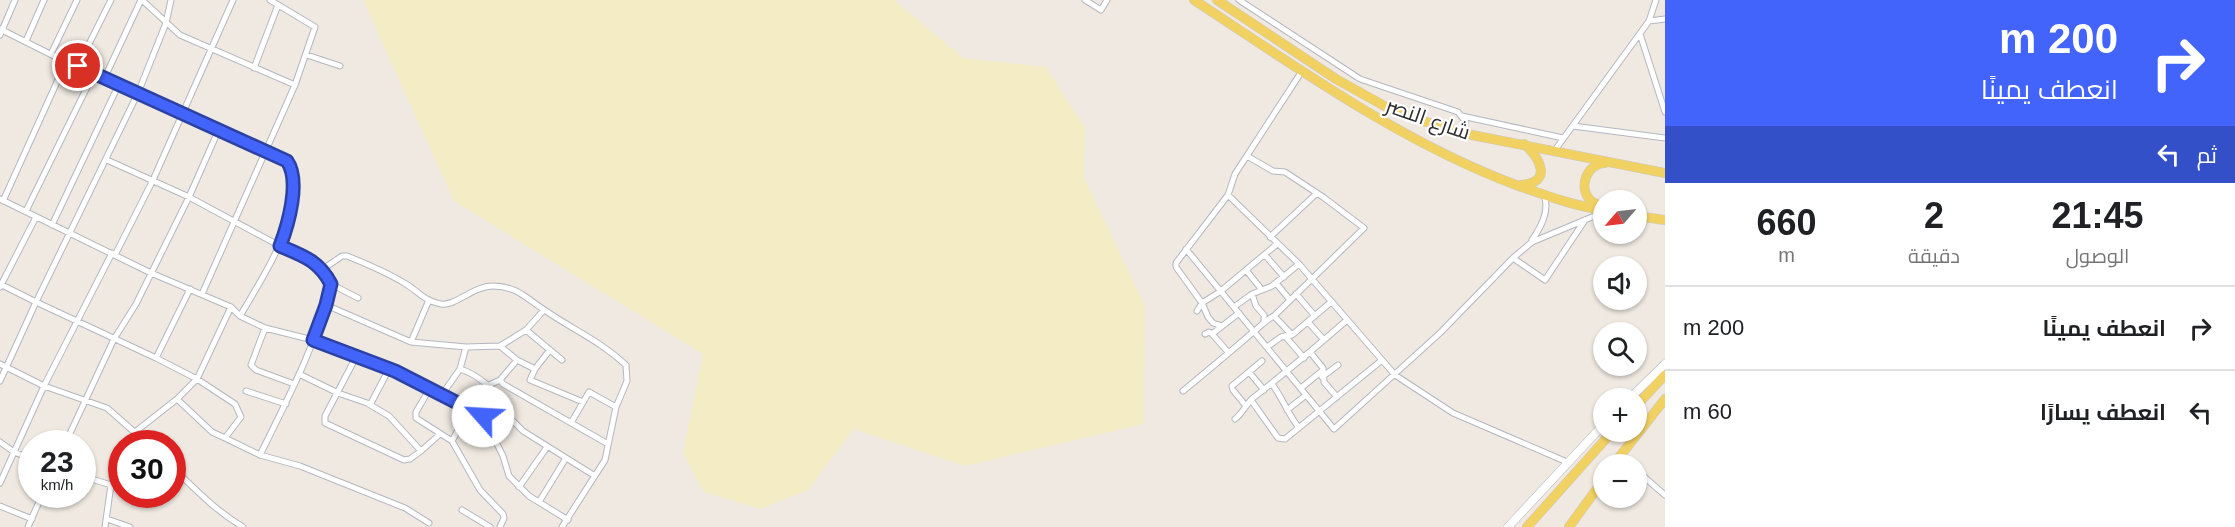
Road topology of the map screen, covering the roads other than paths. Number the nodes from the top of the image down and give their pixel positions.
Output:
1 (15, 0) edge
2 (44, 0) edge
3 (77, 0) edge
4 (111, 0) edge
5 (142, 0) edge
6 (171, 0) edge
7 (233, 0) edge
8 (270, 0) edge
9 (1085, 0) edge
10 (1107, 0) edge
11 (1194, 0) edge
12 (1217, 0) edge
13 (1239, 0) edge
14 (1656, 0) edge
15 (278, 4) junction
16 (1665, 19) edge
17 (1648, 21) junction
18 (166, 23) junction
19 (1, 32) edge
20 (1640, 34) junction
21 (26, 41) junction
22 (210, 49) junction
23 (51, 54) junction
24 (307, 55) junction
25 (66, 62) junction
26 (78, 66) junction
27 (340, 66) dead end
28 (254, 68) junction
29 (1302, 71) junction
30 (94, 73) junction
31 (105, 77) junction
32 (118, 84) junction
33 (295, 85) junction
34 (138, 93) junction
35 (1665, 112) edge
36 (183, 113) junction
37 (1462, 116) junction
38 (1573, 126) junction
39 (219, 129) junction
40 (1465, 133) junction
41 (1563, 138) junction
42 (1665, 138) edge
43 (1523, 144) junction
44 (1555, 150) junction
45 (266, 151) junction
46 (1246, 156) junction
47 (107, 159) junction
48 (1614, 162) junction
49 (1665, 173) edge
50 (153, 180) junction
51 (1517, 185) junction
52 (1316, 194) junction
53 (1228, 195) junction
54 (1544, 195) junction
55 (189, 197) junction
56 (1, 200) edge
57 (1593, 202) edge
58 (1593, 208) edge
59 (26, 211) junction
60 (1593, 215) edge
61 (36, 217) junction
62 (1586, 218) junction
63 (1647, 218) edge
64 (1665, 220) edge
65 (236, 221) junction
66 (52, 225) junction
67 (70, 234) junction
68 (1270, 237) junction
69 (1532, 242) junction
70 (1277, 244) junction
71 (280, 246) junction
72 (1186, 249) junction
73 (114, 254) junction
74 (1265, 255) junction
75 (1513, 258) junction
76 (1299, 264) junction
77 (323, 269) junction
78 (1246, 270) junction
79 (151, 273) junction
80 (1284, 277) junction
81 (1311, 278) junction
82 (331, 284) junction
83 (1276, 284) junction
84 (0, 285) edge
85 (190, 289) junction
86 (1262, 290) junction
87 (1221, 291) junction
88 (201, 294) junction
89 (1252, 294) junction
90 (1296, 294) junction
91 (358, 298) dead end
92 (429, 300) junction
93 (1290, 300) junction
94 (36, 302) junction
95 (1331, 302) junction
96 (1202, 303) junction
97 (326, 305) junction
98 (231, 307) junction
99 (1234, 307) junction
100 (544, 310) junction
101 (1197, 311) dead end
102 (1239, 313) junction
103 (240, 316) junction
104 (1274, 316) junction
105 (1315, 316) junction
106 (1347, 320) junction
107 (77, 321) junction
108 (1264, 321) junction
109 (1308, 321) junction
110 (1222, 326) junction
111 (265, 328) junction
112 (526, 330) junction
113 (1254, 332) junction
114 (1205, 334) dead end
115 (1212, 334) junction
116 (1289, 336) junction
117 (114, 339) junction
118 (313, 340) junction
119 (1324, 340) junction
120 (411, 342) junction
121 (500, 346) junction
122 (466, 347) junction
123 (1267, 347) junction
124 (549, 351) junction
125 (1228, 352) junction
126 (1310, 352) junction
127 (356, 357) junction
128 (156, 358) junction
129 (1304, 358) junction
130 (517, 360) junction
131 (562, 360) dead end
132 (1382, 360) junction
133 (1262, 361) dead end
134 (0, 364) edge
135 (1338, 364) dead end
136 (1665, 364) edge
137 (6, 367) junction
138 (389, 369) junction
139 (460, 369) junction
140 (535, 369) junction
141 (1323, 370) junction
142 (1250, 372) junction
143 (1287, 372) junction
144 (299, 374) junction
145 (1395, 375) junction
146 (1665, 375) edge
147 (1322, 377) junction
148 (197, 379) junction
149 (500, 380) junction
150 (0, 381) edge
151 (294, 384) junction
152 (1272, 384) junction
153 (44, 386) junction
154 (487, 386) junction
155 (1301, 388) junction
156 (1640, 388) edge
157 (429, 390) junction
158 (1264, 390) junction
159 (246, 391) dead end
160 (1183, 391) dead end
161 (338, 393) junction
162 (1306, 394) junction
163 (1647, 394) edge
164 (441, 396) junction
165 (1336, 397) junction
166 (177, 399) junction
167 (1665, 399) edge
168 (85, 400) junction
169 (1251, 400) junction
170 (583, 402) junction
171 (286, 404) junction
172 (370, 405) junction
173 (1246, 406) junction
174 (616, 407) junction
175 (500, 408) junction
176 (469, 410) junction
177 (1287, 410) junction
178 (1320, 411) junction
179 (483, 416) junction
180 (1235, 419) dead end
181 (571, 423) junction
182 (1299, 428) junction
183 (71, 430) edge
184 (133, 430) edge
185 (138, 430) edge
186 (440, 434) junction
187 (1593, 435) edge
188 (225, 438) junction
189 (452, 441) junction
190 (0, 442) edge
191 (1603, 442) edge
192 (608, 444) junction
193 (547, 447) junction
194 (421, 451) junction
195 (14, 452) junction
196 (18, 454) edge
197 (1620, 454) edge
198 (260, 455) junction
199 (566, 458) junction
200 (1567, 462) junction
201 (595, 476) junction
202 (1647, 479) edge
203 (186, 480) edge
204 (0, 483) edge
205 (519, 487) junction
206 (1593, 494) edge
207 (1665, 495) edge
208 (539, 502) junction
209 (0, 506) edge
210 (37, 508) edge
211 (108, 508) edge
212 (462, 510) dead end
213 (32, 519) junction
214 (107, 519) junction
215 (568, 520) junction
216 (429, 523) dead end
217 (28, 527) edge
218 (105, 527) edge
219 (130, 527) edge
220 (243, 527) edge
221 (490, 527) edge
222 (500, 527) edge
223 (562, 527) edge
224 (1509, 527) edge
225 (1527, 527) edge
226 (1569, 527) edge

1 - 19 street
2 - 21 street
3 - 23 street
4 - 26 street
5 - 18 street
5 - 31 street
6 - 18 street
7 - 22 street
8 - 15 street
9 - 10 street
11 - 29 main road, شارع النصر
12 - 40 main road, شارع النصر
13 - 37 street
14 - 17 street
15 - 24 street
15 - 28 street
16 - 17 street
17 - 20 street
18 - 22 street
18 - 34 street
19 - 21 street
20 - 35 street
20 - 38 street
21 - 23 street
22 - 28 street
22 - 36 street
23 - 25 street
24 - 27 street
24 - 33 street
25 - 26 street
25 - 56 street
26 - 30 street
28 - 33 street
29 - 46 street
29 - 51 main road, شارع النصر
30 - 31 street
30 - 59 street
31 - 32 street
32 - 34 street
32 - 66 street
33 - 45 street
34 - 36 street
34 - 47 street
36 - 39 street
36 - 50 street
37 - 40 street
37 - 41 street
38 - 41 street
38 - 42 street
39 - 45 street
39 - 55 street
40 - 43 main road, شارع النصر
41 - 44 street
43 - 44 main road, شارع النصر
43 - 51 main road
44 - 48 main road, شارع النصر
45 - 65 street
45 - 71 street
46 - 52 street
46 - 53 street
47 - 50 street
47 - 67 street
48 - 49 main road, شارع النصر
48 - 57 main road
50 - 55 street
50 - 73 street
51 - 54 main road, شارع النصر
52 - 68 street
52 - 81 street
53 - 68 street
53 - 72 street
54 - 58 main road, شارع النصر
54 - 69 street
55 - 65 street
55 - 79 street
56 - 59 street
59 - 61 street
60 - 62 street
61 - 66 street
61 - 84 street
62 - 69 street
62 - 75 street
63 - 64 main road
65 - 71 street
65 - 88 street
66 - 67 street
67 - 73 street
67 - 94 street
68 - 70 street
69 - 75 street
70 - 74 street
70 - 76 street
71 - 77 street
71 - 103 street
72 - 87 street
72 - 96 street
73 - 79 street
73 - 107 street
74 - 78 street
74 - 80 street
75 - 145 street
76 - 80 street
76 - 81 street
77 - 82 street
77 - 92 street
78 - 86 street
78 - 87 street
79 - 85 street
79 - 117 street
80 - 83 street
81 - 90 street
81 - 95 street
82 - 91 street
82 - 97 street
83 - 86 street
83 - 93 street
84 - 94 street
85 - 88 street
85 - 128 street
86 - 89 street
87 - 96 street
87 - 99 street
88 - 98 street
89 - 99 street
89 - 108 street
90 - 93 street
90 - 105 street
92 - 100 street
92 - 120 street
93 - 104 street
94 - 107 street
94 - 137 street
95 - 105 street
95 - 106 street
96 - 101 street
96 - 110 street
97 - 118 street
97 - 120 street
98 - 103 street
98 - 148 street
99 - 102 street
100 - 112 street
100 - 174 street
102 - 110 street
102 - 113 street
103 - 111 street
104 - 108 street
104 - 116 street
105 - 109 street
106 - 119 street
106 - 132 street
107 - 117 street
107 - 153 street
108 - 113 street
109 - 116 street
109 - 119 street
110 - 115 street
111 - 118 street
111 - 151 street
112 - 121 street
112 - 124 street
113 - 123 street
113 - 125 street
114 - 115 street
115 - 125 street
116 - 123 street
116 - 129 street
117 - 128 street
117 - 168 street
118 - 127 street
118 - 144 street
119 - 126 street
120 - 122 street
121 - 122 street
121 - 130 street
122 - 139 street
123 - 143 street
124 - 131 street
124 - 140 street
125 - 160 street
126 - 129 street
126 - 141 street
127 - 138 street
127 - 161 street
128 - 148 street
129 - 143 street
130 - 140 street
130 - 149 street
132 - 145 street
132 - 165 street
133 - 142 street
134 - 137 street
135 - 147 street
136 - 156 main road
137 - 150 street
137 - 153 street
138 - 157 street
138 - 172 street
139 - 154 street
139 - 164 street
140 - 170 street
141 - 147 street
141 - 155 street
142 - 158 street
142 - 173 street
143 - 152 street
143 - 155 street
144 - 151 street
144 - 161 street
145 - 178 street
145 - 200 street
146 - 163 main road
147 - 165 street
148 - 166 street
148 - 188 street
149 - 154 street
149 - 181 street
151 - 171 street
152 - 158 street
152 - 177 street
153 - 168 street
153 - 195 street
154 - 175 street
155 - 162 street
157 - 164 street
157 - 186 street
158 - 169 street
159 - 171 street
161 - 172 street
161 - 194 street
162 - 177 street
162 - 178 street
164 - 176 street
165 - 178 street
166 - 185 street
166 - 188 street
167 - 197 main road
168 - 183 street
168 - 184 street
169 - 173 street
169 - 182 street
170 - 174 street
170 - 181 street
171 - 198 street
172 - 194 street
173 - 180 street
174 - 192 street
175 - 179 street
175 - 193 street
176 - 179 street
176 - 189 street
177 - 182 street
178 - 182 street
179 - 205 street
181 - 192 street
186 - 189 street
186 - 194 street
187 - 200 main road
188 - 198 street
189 - 222 street
190 - 195 street
191 - 225 main road
192 - 201 street
193 - 199 street
193 - 205 street
195 - 196 street
195 - 204 street
198 - 216 street
199 - 201 street
199 - 208 street
200 - 224 main road
201 - 215 street
202 - 207 street
203 - 220 street
205 - 208 street
206 - 226 main road
208 - 215 street
209 - 213 street
210 - 213 street
211 - 214 street
212 - 221 street
213 - 217 street
214 - 218 street
214 - 219 street
215 - 223 street

